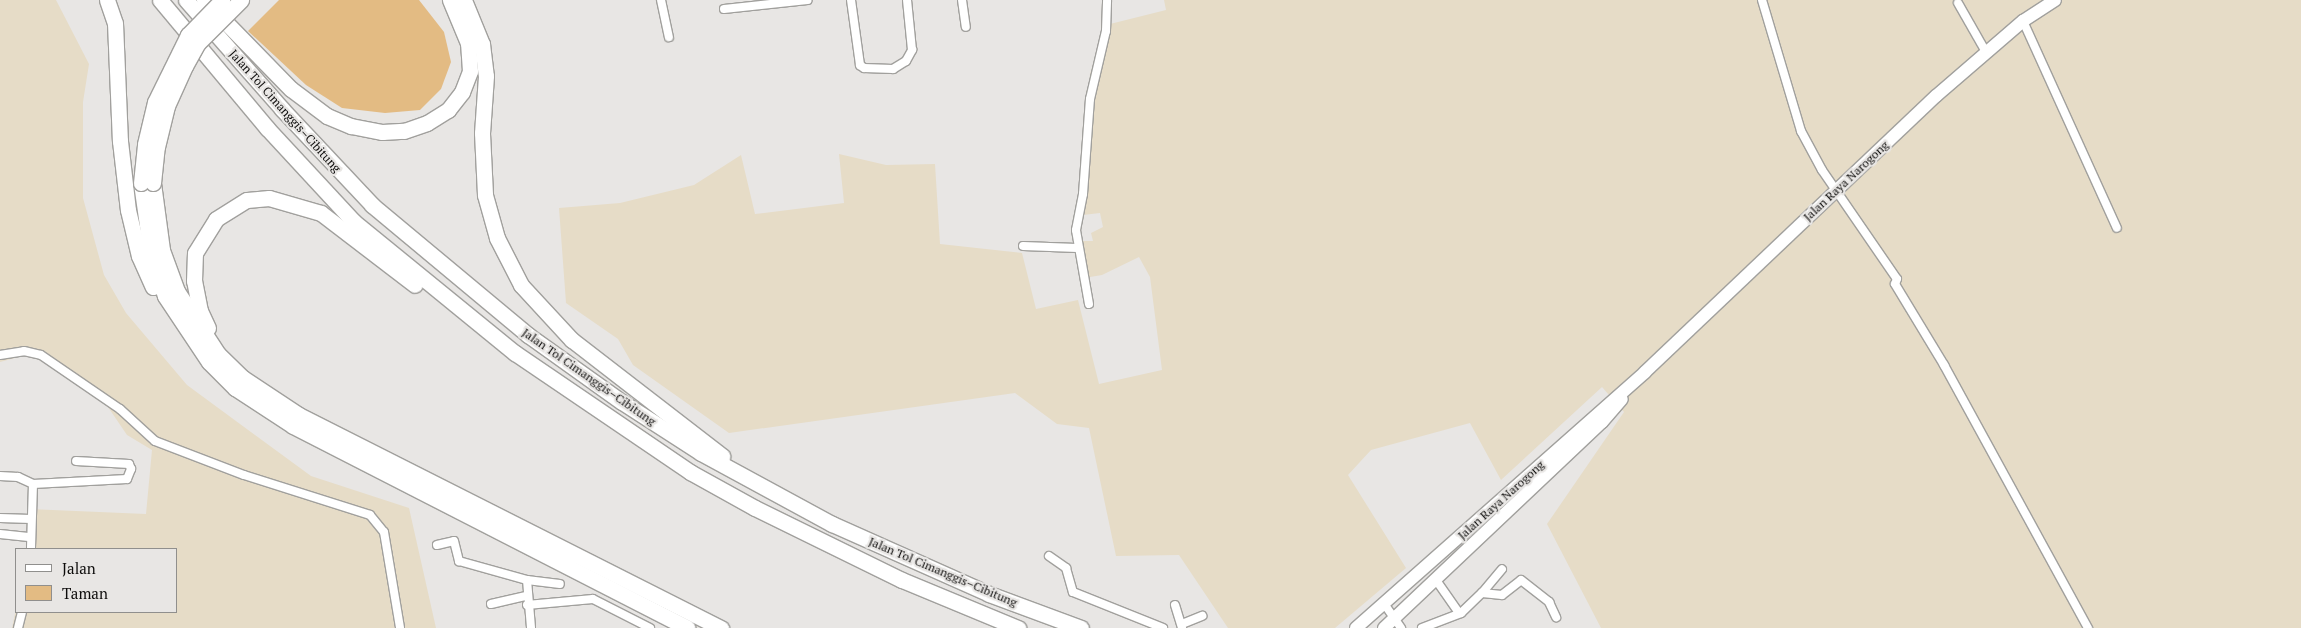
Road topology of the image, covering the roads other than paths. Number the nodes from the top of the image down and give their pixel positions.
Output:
1 (107, 0) edge
2 (160, 0) edge
3 (186, 0) edge
4 (204, 0) edge
5 (222, 0) edge
6 (241, 0) edge
7 (450, 0) edge
8 (464, 0) edge
9 (661, 0) edge
10 (808, 0) edge
11 (851, 0) edge
12 (907, 0) edge
13 (962, 0) edge
14 (1107, 0) edge
15 (1762, 0) edge
16 (2056, 0) edge
17 (1958, 3) dead end
18 (2038, 4) edge
19 (724, 9) dead end
20 (2023, 21) junction
21 (966, 27) dead end
22 (669, 38) dead end
23 (1986, 52) junction
24 (147, 183) junction
25 (1836, 191) junction
26 (2117, 228) dead end
27 (1023, 246) dead end
28 (1077, 248) junction
29 (1088, 304) dead end
30 (185, 330) junction
31 (515, 353) junction
32 (0, 355) edge
33 (1645, 372) junction
34 (243, 378) junction
35 (76, 461) dead end
36 (0, 476) edge
37 (33, 484) junction
38 (765, 489) junction
39 (0, 518) edge
40 (31, 520) junction
41 (0, 534) edge
42 (31, 537) junction
43 (437, 545) dead end
44 (30, 548) edge
45 (1049, 556) dead end
46 (1502, 569) dead end
47 (527, 580) junction
48 (1436, 580) junction
49 (560, 584) dead end
50 (1482, 593) junction
51 (526, 596) junction
52 (491, 604) dead end
53 (1174, 604) dead end
54 (527, 605) junction
55 (1385, 605) junction
56 (22, 613) edge
57 (1459, 613) junction
58 (1202, 616) dead end
59 (1556, 616) dead end
60 (1399, 623) edge
61 (1182, 626) edge
62 (18, 628) edge
63 (400, 628) edge
64 (531, 628) edge
65 (650, 628) edge
66 (687, 628) edge
67 (721, 628) edge
68 (1018, 628) edge
69 (1081, 628) edge
70 (1163, 628) edge
71 (1356, 628) edge
72 (1384, 628) edge
73 (1422, 628) edge
74 (2088, 628) edge

1 - 30 highway
2 - 31 highway, Jalan Tol Cimanggis–Cibitung
3 - 38 highway, Jalan Tol Cimanggis–Cibitung
4 - 7 highway
5 - 24 highway, bridge
6 - 24 highway, bridge
8 - 38 highway
9 - 22 street
10 - 19 street
11 - 12 street
13 - 21 street
14 - 28 street
15 - 25 street
16 - 18 main road, Jalan Raya Narogong
17 - 23 street
18 - 20 main road, Jalan Raya Narogong
20 - 23 main road, Jalan Raya Narogong
20 - 26 street
23 - 25 main road, Jalan Raya Narogong
24 - 30 highway
24 - 34 highway
25 - 33 main road, Jalan Raya Narogong
25 - 74 street
27 - 28 street
28 - 29 street
30 - 66 highway
31 - 34 highway
31 - 68 highway, Jalan Tol Cimanggis–Cibitung
32 - 63 street
33 - 48 main road, Jalan Raya Narogong
33 - 55 main road, Jalan Raya Narogong
34 - 67 highway
35 - 37 street
36 - 37 street
37 - 40 street
38 - 69 highway, Jalan Tol Cimanggis–Cibitung
39 - 40 street
40 - 42 street
41 - 42 street
42 - 44 street
43 - 47 street
45 - 70 street
46 - 50 street
47 - 49 street
47 - 51 street
48 - 57 street
48 - 60 main road, Jalan Raya Narogong
50 - 57 street
50 - 59 street
51 - 52 street
51 - 54 street
53 - 61 street
54 - 64 street
54 - 65 street
55 - 60 street
55 - 71 main road, Jalan Raya Narogong
56 - 62 street
57 - 73 street
58 - 61 street
60 - 72 main road, Jalan Raya Narogong

